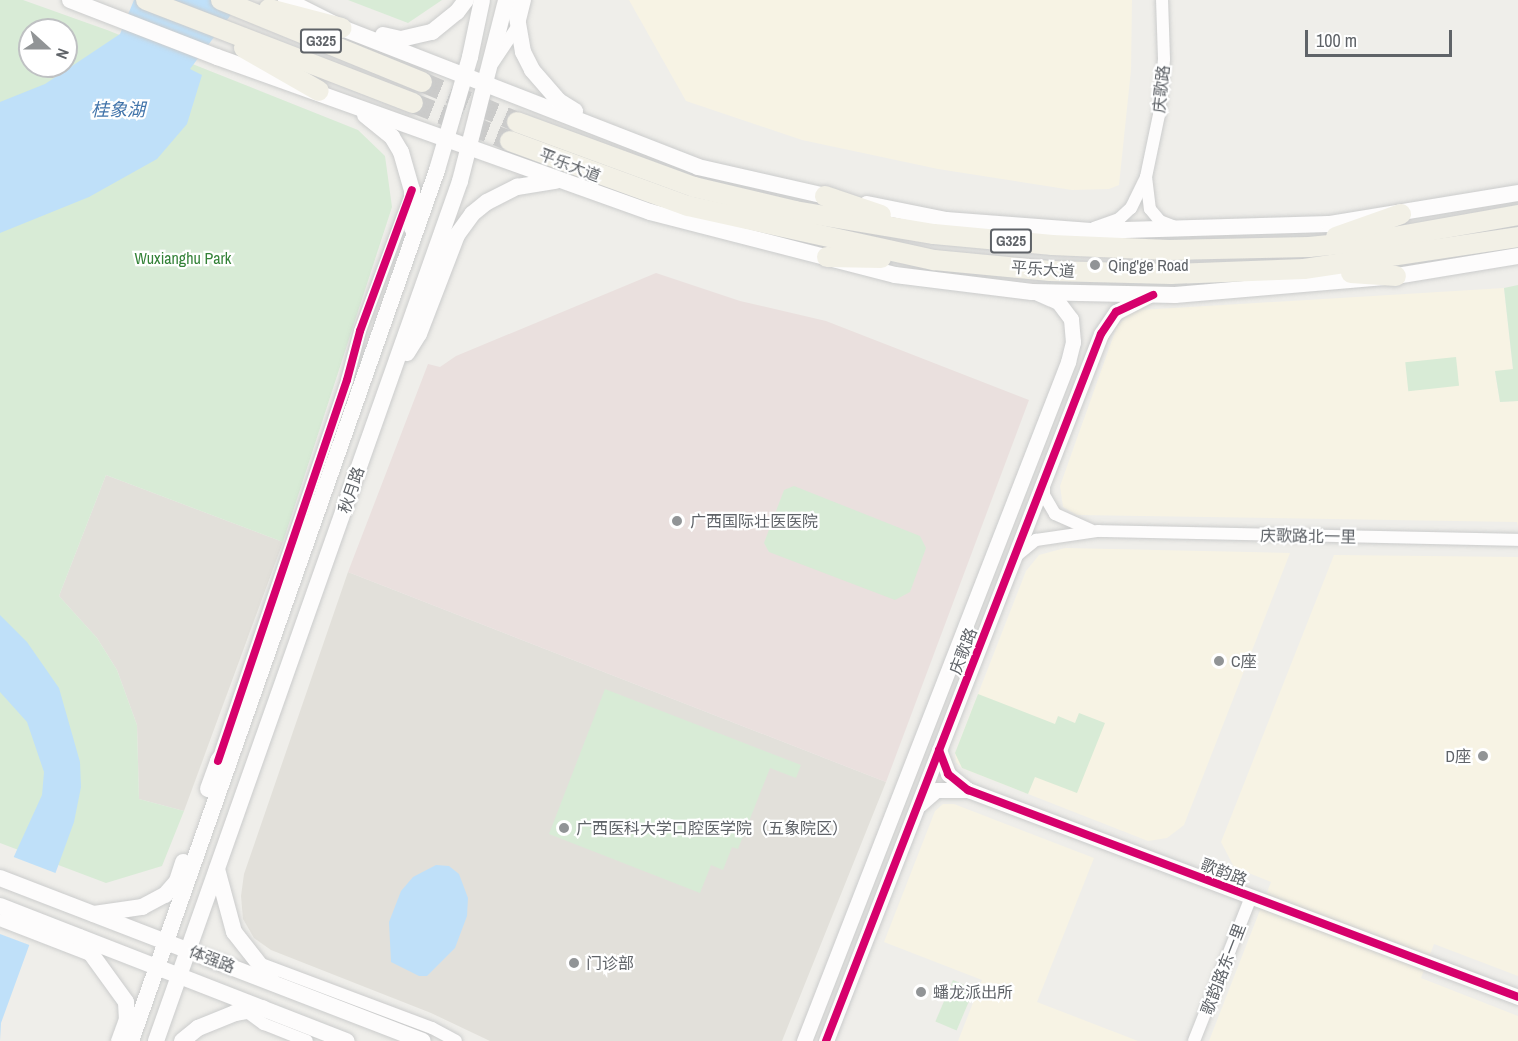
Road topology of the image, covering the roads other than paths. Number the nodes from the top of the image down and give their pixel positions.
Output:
1 (70, 0) edge
2 (146, 0) edge
3 (221, 0) edge
4 (235, 0) edge
5 (285, 0) edge
6 (482, 0) edge
7 (506, 0) edge
8 (514, 0) edge
9 (525, 0) edge
10 (1162, 0) edge
11 (461, 4) edge
12 (190, 17) junction
13 (519, 24) junction
14 (342, 28) junction
15 (493, 64) junction
16 (465, 74) junction
17 (422, 82) tunnel mouth
18 (487, 83) junction
19 (319, 91) junction
20 (413, 103) tunnel mouth
21 (517, 122) tunnel mouth
22 (611, 134) junction
23 (446, 138) junction
24 (510, 141) tunnel mouth
25 (469, 148) junction
26 (1146, 177) junction
27 (562, 181) junction
28 (412, 190) junction
29 (1518, 193) edge
30 (825, 196) junction
31 (1401, 214) junction
32 (1518, 215) edge
33 (1186, 229) junction
34 (1088, 231) junction
35 (934, 234) junction
36 (1518, 237) edge
37 (411, 243) junction
38 (1309, 247) junction
39 (1518, 256) edge
40 (827, 257) junction
41 (934, 260) junction
42 (1304, 269) junction
43 (1396, 276) junction
44 (1032, 292) junction
45 (1154, 295) junction
46 (1068, 362) junction
47 (1087, 369) junction
48 (390, 380) junction
49 (1044, 481) junction
50 (1098, 531) junction
51 (1518, 540) edge
52 (1013, 561) junction
53 (249, 707) junction
54 (272, 715) junction
55 (243, 725) junction
56 (939, 750) junction
57 (218, 761) junction
58 (968, 790) junction
59 (916, 808) junction
60 (217, 869) junction
61 (0, 878) edge
62 (1251, 897) junction
63 (0, 906) edge
64 (90, 914) junction
65 (0, 920) edge
66 (167, 942) junction
67 (76, 943) junction
68 (188, 950) junction
69 (255, 962) junction
70 (157, 967) junction
71 (179, 975) junction
72 (276, 984) junction
73 (221, 992) junction
74 (1518, 997) edge
75 (263, 1008) junction
76 (246, 1011) junction
77 (127, 1012) junction
78 (813, 1017) junction
79 (832, 1024) junction
80 (117, 1041) edge
81 (129, 1041) edge
82 (156, 1041) edge
83 (182, 1041) edge
84 (307, 1041) edge
85 (347, 1041) edge
86 (423, 1041) edge
87 (456, 1041) edge
88 (804, 1041) edge
89 (826, 1041) edge
90 (1194, 1041) edge

1 - 19 main road
2 - 12 highway
3 - 17 highway, G325
4 - 14 highway
5 - 14 main road
6 - 16 main road, 秋月路
7 - 15 main road, 秋月路
8 - 13 main road
9 - 13 street
10 - 26 street, 庆歌路
11 - 14 main road
12 - 19 highway
12 - 20 highway
13 - 15 street
13 - 22 main road
14 - 16 main road
15 - 18 main road, 秋月路
16 - 18 main road
16 - 23 main road, 秋月路
18 - 22 main road
18 - 25 main road, 秋月路
19 - 23 main road
19 - 28 main road
21 - 35 highway, 平乐大道 / G325
22 - 30 main road
23 - 25 main road
23 - 37 main road, 秋月路
24 - 41 highway, 平乐大道
25 - 27 main road
25 - 48 main road, 秋月路
26 - 33 street
26 - 34 street
27 - 40 main road
27 - 48 main road
28 - 37 main road
28 - 57 street
29 - 31 main road
30 - 34 main road
30 - 35 highway
31 - 33 main road
31 - 38 highway
32 - 38 highway, 平乐大道 / G325
33 - 34 main road
35 - 38 highway, 平乐大道 / G325
36 - 42 highway, 平乐大道
37 - 53 main road, 秋月路
39 - 43 main road
40 - 41 highway
40 - 44 main road
41 - 42 highway, 平乐大道
42 - 43 highway
43 - 45 main road
44 - 45 main road
44 - 46 street, 庆歌路
45 - 47 street, 庆歌路
46 - 47 street
46 - 78 street, 庆歌路
47 - 49 street, 庆歌路
48 - 54 main road, 秋月路
49 - 50 street, 庆歌路北一里
49 - 52 street, 庆歌路
50 - 51 street, 庆歌路北一里
50 - 52 street, 庆歌路北一里
52 - 56 street, 庆歌路
53 - 54 main road
53 - 55 main road, 秋月路
54 - 60 main road, 秋月路
55 - 57 main road
55 - 66 main road, 秋月路
56 - 58 street, 歌韵路
56 - 59 street, 庆歌路
57 - 64 main road
58 - 59 street, 歌韵路
58 - 62 street, 歌韵路
59 - 79 street, 庆歌路
60 - 68 main road, 秋月路
60 - 69 main road
61 - 64 main road, 体强路
62 - 74 street, 歌韵路
62 - 90 street, 歌韵路东一里
63 - 67 main road, 体强路
64 - 66 main road, 体强路
65 - 67 street
66 - 68 main road, 体强路
66 - 70 main road, 秋月路
67 - 70 main road, 体强路
67 - 77 main road
68 - 71 main road, 秋月路
68 - 72 main road, 体强路
69 - 72 main road
69 - 87 street
70 - 71 main road, 体强路
70 - 81 main road, 秋月路
71 - 73 main road, 体强路
71 - 82 main road, 秋月路
72 - 86 main road, 体强路
73 - 75 main road, 体强路
73 - 76 street
75 - 76 main road
75 - 85 main road, 体强路
76 - 83 main road
76 - 84 street
77 - 80 street
77 - 81 main road
78 - 79 street
78 - 88 street, 庆歌路
79 - 89 street, 庆歌路

